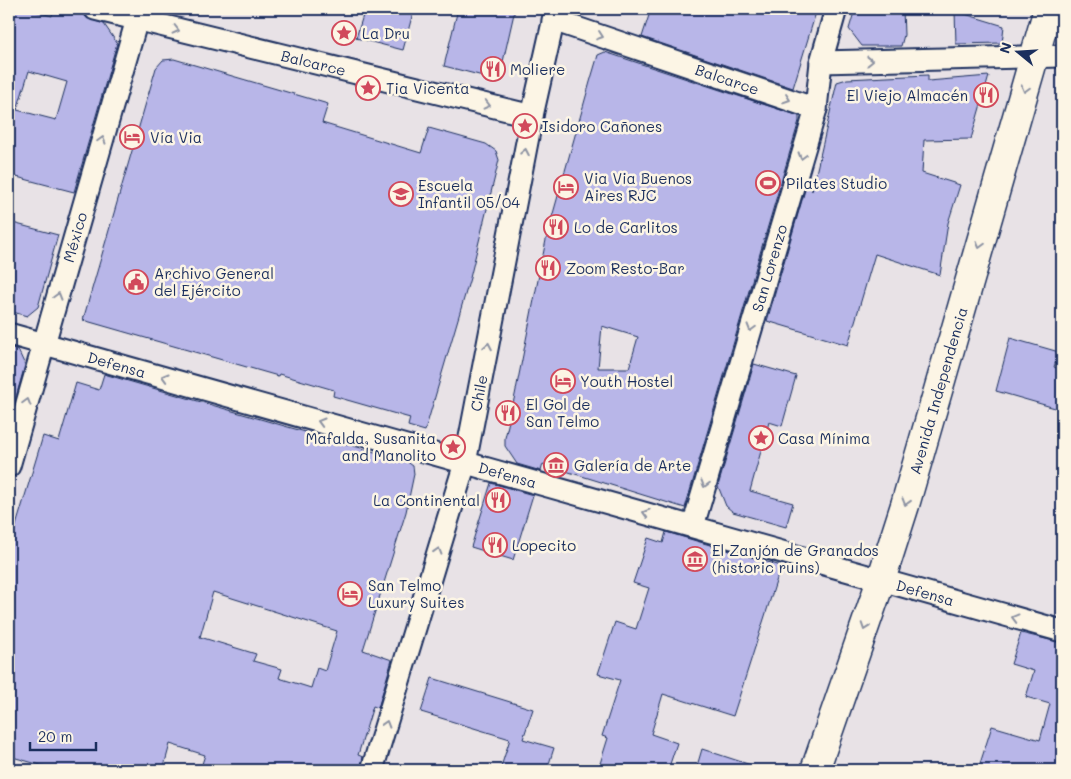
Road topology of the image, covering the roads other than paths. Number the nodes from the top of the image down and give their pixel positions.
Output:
1 (95, 9) edge
2 (836, 9) edge
3 (1048, 9) edge
4 (138, 14) edge
5 (555, 15) edge
6 (1062, 56) edge
7 (1034, 57) junction
8 (821, 62) junction
9 (816, 109) junction
10 (532, 116) junction
11 (9, 334) edge
12 (44, 343) junction
13 (465, 462) junction
14 (9, 466) edge
15 (693, 526) junction
16 (881, 580) junction
17 (1062, 631) edge
18 (372, 770) edge
19 (816, 770) edge

1 - 4 street, Balcarce
2 - 8 street, San Lorenzo
3 - 7 main road, Avenida Independencia
4 -> 10 street, Balcarce
12 -> 4 street, México
5 -> 9 street, Balcarce
5 - 10 street, Chile
6 - 7 street
8 -> 7 street
7 -> 16 main road, Avenida Independencia
8 - 9 street, San Lorenzo
9 -> 15 street, San Lorenzo
13 -> 10 street, Chile
11 - 12 street, Defensa
13 -> 12 street, Defensa
14 -> 12 street, México
15 -> 13 street, Defensa
18 -> 13 street, Chile
15 - 16 street, Defensa
17 -> 16 street, Defensa
16 -> 19 main road, Avenida Independencia

